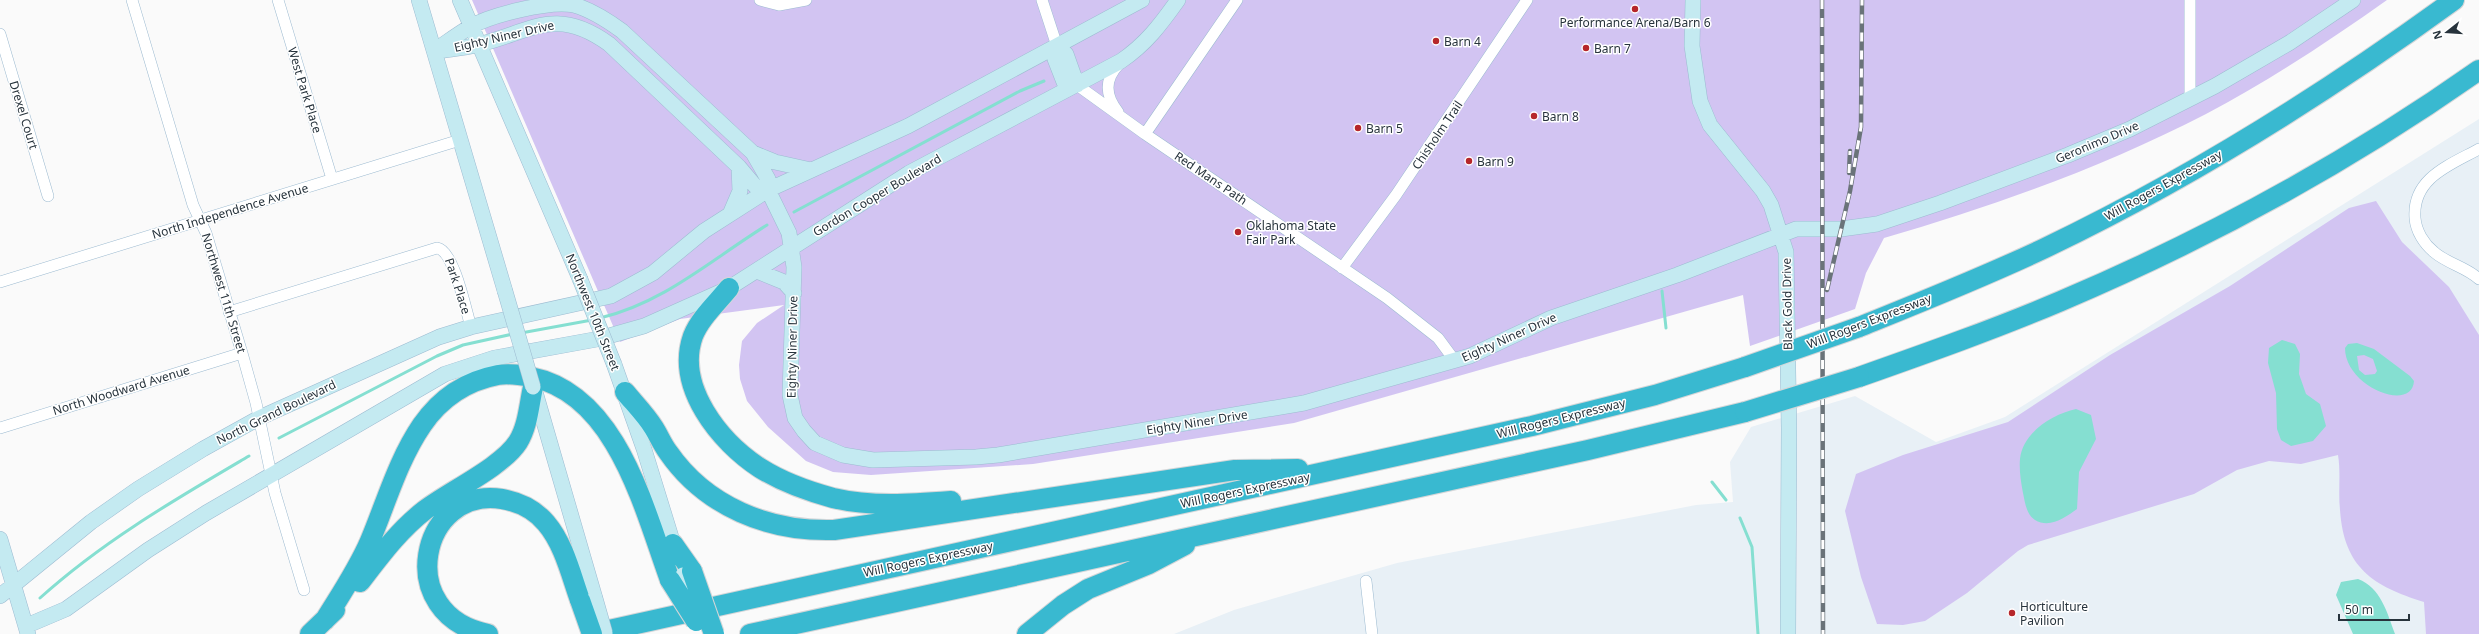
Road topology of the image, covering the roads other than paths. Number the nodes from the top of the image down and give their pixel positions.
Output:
1 (132, 0) edge
2 (278, 0) edge
3 (419, 0) edge
4 (460, 0) edge
5 (760, 0) edge
6 (806, 0) edge
7 (1042, 0) edge
8 (1142, 0) edge
9 (1178, 0) edge
10 (1237, 0) edge
11 (1527, 0) edge
12 (1693, 0) edge
13 (2190, 0) edge
14 (2352, 0) edge
15 (2454, 0) edge
16 (471, 26) junction
17 (0, 34) edge
18 (478, 44) junction
19 (1057, 46) junction
20 (434, 51) junction
21 (1122, 61) junction
22 (2479, 70) edge
23 (1077, 85) junction
24 (2190, 99) junction
25 (1122, 118) junction
26 (1145, 134) junction
27 (460, 140) junction
28 (2479, 149) edge
29 (753, 153) junction
30 (739, 167) junction
31 (811, 170) junction
32 (332, 180) junction
33 (768, 190) junction
34 (48, 196) dead end
35 (731, 212) junction
36 (200, 220) junction
37 (1819, 230) joint
38 (1781, 234) junction
39 (791, 248) junction
40 (1342, 268) junction
41 (757, 271) junction
42 (2479, 279) edge
43 (0, 282) edge
44 (729, 288) junction
45 (794, 293) junction
46 (229, 312) junction
47 (471, 327) junction
48 (242, 353) junction
49 (1455, 361) junction
50 (625, 392) junction
51 (534, 399) junction
52 (259, 418) junction
53 (0, 428) edge
54 (1346, 467) junction
55 (271, 475) junction
56 (1018, 503) junction
57 (1207, 533) junction
58 (0, 539) edge
59 (673, 544) joint
60 (682, 575) junction
61 (1366, 581) dead end
62 (14, 584) junction
63 (304, 590) dead end
64 (0, 596) edge
65 (588, 599) junction
66 (325, 620) junction
67 (25, 622) edge
68 (698, 627) edge
69 (764, 633) edge
70 (310, 634) edge
71 (488, 634) edge
72 (600, 634) edge
73 (714, 634) edge
74 (1027, 634) edge
75 (1372, 634) edge
76 (1788, 634) edge

1 - 36 street, Northwest 11th Street
2 - 32 street, West Park Place
3 - 20 street
4 - 16 street, Northwest 10th Street
5 - 6 street
7 - 19 street
8 - 19 street
9 - 21 street, Gordon Cooper Boulevard
10 - 26 street
11 - 40 street, Chisholm Trail
12 - 38 street, Black Gold Drive
13 - 24 street
14 - 24 street, Geronimo Drive
15 - 54 highway, Will Rogers Expressway, bridge
16 - 18 street, Northwest 10th Street
16 - 20 street, Eighty Niner Drive
16 - 29 street, Eighty Niner Drive
17 - 34 street, Drexel Court
18 - 20 street, Eighty Niner Drive
18 - 30 street, Eighty Niner Drive
18 - 50 street, Northwest 10th Street, bridge
19 - 23 street
19 - 31 street
20 - 27 street
21 - 23 street, Gordon Cooper Boulevard
21 - 25 street
22 - 57 highway, bridge
23 - 25 street, Red Mans Path
23 - 39 street, Gordon Cooper Boulevard
24 - 37 street, Geronimo Drive
25 - 26 street, Red Mans Path
26 - 40 street, Red Mans Path
27 - 32 street, North Independence Avenue
27 - 51 street, bridge
28 - 42 street
29 - 31 street
29 - 33 street, Eighty Niner Drive
30 - 33 street, Eighty Niner Drive
30 - 35 street
31 - 33 street
32 - 36 street, North Independence Avenue
33 - 35 street
33 - 39 street, Eighty Niner Drive
35 - 47 street, North Grand Boulevard
36 - 43 street, North Independence Avenue
36 - 46 street, Northwest 11th Street
37 - 38 street, Eighty Niner Drive
38 - 49 street, Eighty Niner Drive
38 - 76 street, Black Gold Drive
39 - 41 street, Gordon Cooper Boulevard
39 - 45 street, Eighty Niner Drive
40 - 49 street, Red Mans Path
41 - 44 street, Gordon Cooper Boulevard
41 - 45 street
44 - 55 street, Gordon Cooper Boulevard
44 - 56 highway
45 - 49 street, Eighty Niner Drive
46 - 47 street, Park Place
46 - 48 street, Northwest 11th Street
47 - 52 street, North Grand Boulevard
48 - 52 street, Northwest 11th Street
48 - 53 street, North Woodward Avenue
50 - 56 highway
50 - 59 street, Northwest 10th Street
51 - 65 street
51 - 66 highway
52 - 55 street, Northwest 11th Street
52 - 62 street, North Grand Boulevard
54 - 56 highway
54 - 72 highway, Will Rogers Expressway
55 - 63 street, Northwest 11th Street
55 - 67 street
57 - 69 highway
57 - 74 highway
58 - 62 street
59 - 60 highway
60 - 66 highway
60 - 68 highway, bridge
60 - 73 highway, bridge
61 - 75 street
62 - 64 street, North Grand Boulevard
62 - 67 street
65 - 71 highway
65 - 72 highway, bridge
66 - 70 highway

